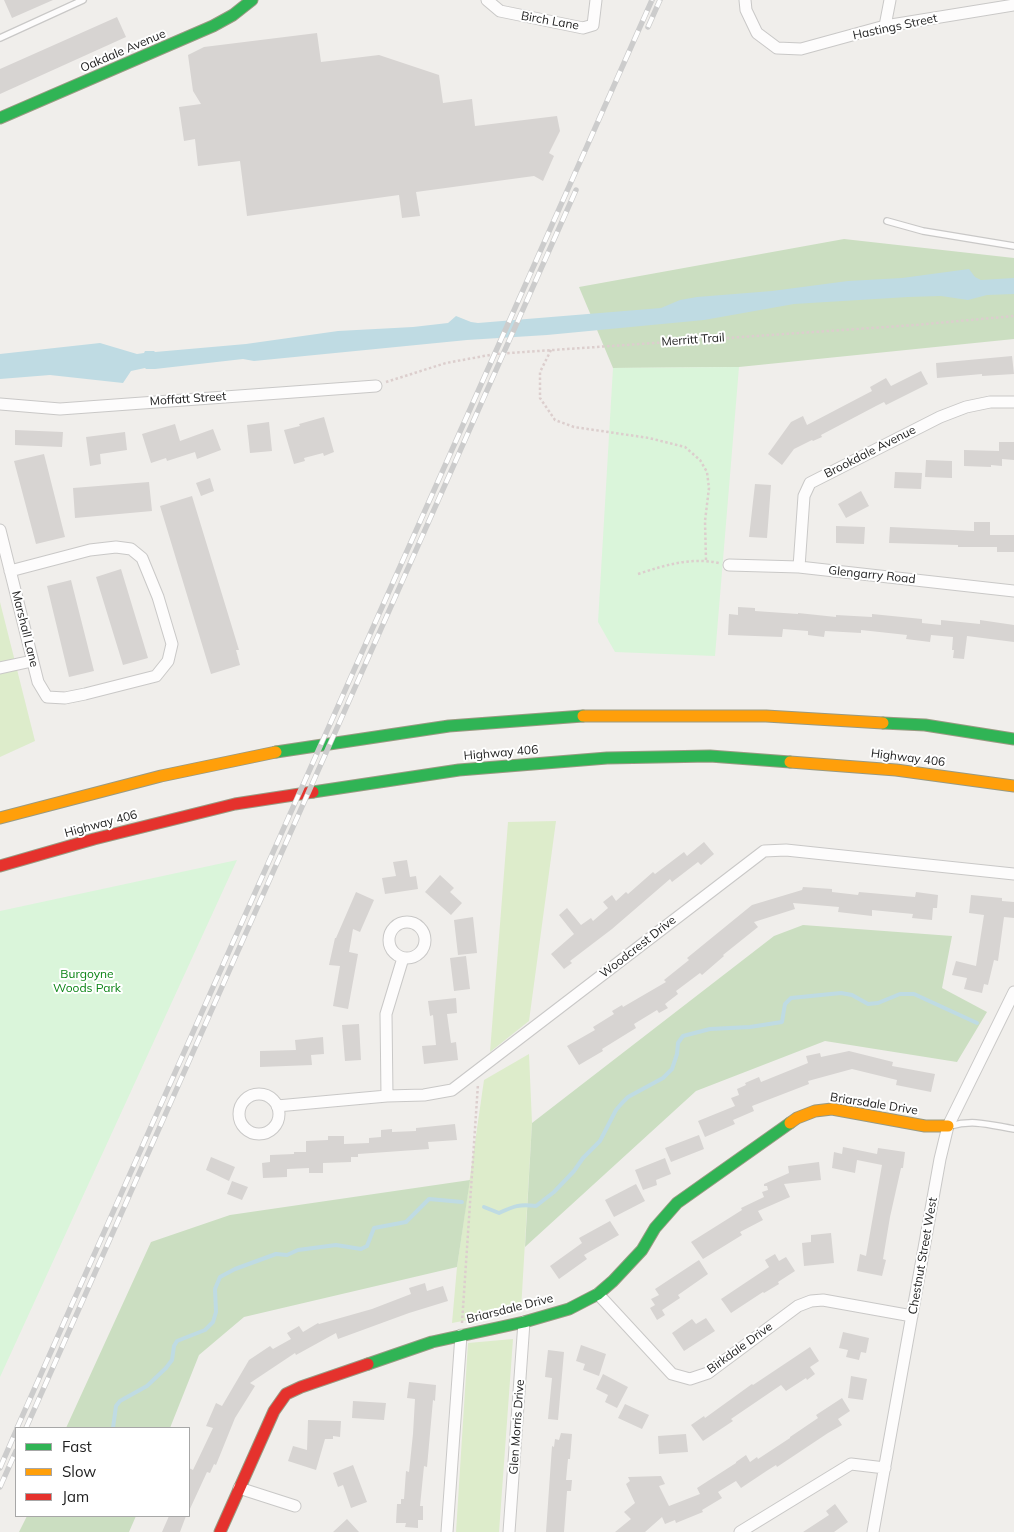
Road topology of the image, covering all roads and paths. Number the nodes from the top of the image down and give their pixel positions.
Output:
1 (82, 0) edge
2 (252, 0) edge
3 (487, 0) edge
4 (596, 0) edge
5 (746, 0) edge
6 (890, 0) edge
7 (1009, 4) edge
8 (885, 26) junction
9 (0, 38) edge
10 (0, 118) edge
11 (888, 221) dead end
12 (1014, 246) edge
13 (1014, 316) edge
14 (551, 350) junction
15 (376, 386) joint
16 (1014, 402) edge
17 (0, 404) edge
18 (0, 530) edge
19 (729, 565) dead end
20 (798, 567) junction
21 (10, 570) junction
22 (638, 574) dead end
23 (1014, 591) edge
24 (32, 661) junction
25 (0, 668) edge
26 (1014, 739) edge
27 (1014, 786) edge
28 (0, 818) edge
29 (0, 866) edge
30 (1014, 874) edge
31 (402, 958) dead end
32 (1014, 992) edge
33 (479, 1070) junction
34 (387, 1096) junction
35 (277, 1106) dead end
36 (948, 1126) junction
37 (1014, 1129) edge
38 (598, 1294) junction
39 (912, 1316) junction
40 (524, 1322) junction
41 (461, 1335) junction
42 (885, 1468) junction
43 (239, 1488) junction
44 (295, 1506) dead end
45 (220, 1532) edge
46 (447, 1532) edge
47 (509, 1532) edge
48 (740, 1532) edge
49 (873, 1532) edge

1 - 9 lane
2 - 10 main road, Oakdale Avenue
3 - 4 street, Birch Lane
5 - 8 street, Hastings Street
6 - 8 street
7 - 8 street, Hastings Street
11 - 12 lane
13 - 14 path, Merritt Trail
14 - 15 path, Merritt Trail
14 - 22 path
15 - 17 street, Moffatt Street
16 - 20 street, Brookdale Avenue
18 - 21 street, Marshall Lane
19 - 20 street, Glengarry Road
20 - 23 street, Glengarry Road
21 - 24 street, Marshall Lane
21 - 24 street, Marshall Lane
24 - 25 street
26 - 28 main road
27 - 29 main road, Highway 406
30 - 33 street, Woodcrest Drive
31 - 34 street
32 - 36 street, Chestnut Street West
33 - 34 street, Woodcrest Drive
33 - 41 path
34 - 35 street, Woodcrest Drive
36 - 37 lane
36 - 38 main road, Briarsdale Drive
36 - 39 street, Chestnut Street West
38 - 39 street, Birkdale Drive
38 - 40 main road, Briarsdale Drive
39 - 42 street, Chestnut Street West
40 - 41 main road, Briarsdale Drive
40 - 47 street, Glen Morris Drive
41 - 43 main road, Briarsdale Drive
41 - 46 street
42 - 48 street
42 - 49 street, Chestnut Street West
43 - 44 street
43 - 45 main road, Briarsdale Drive

